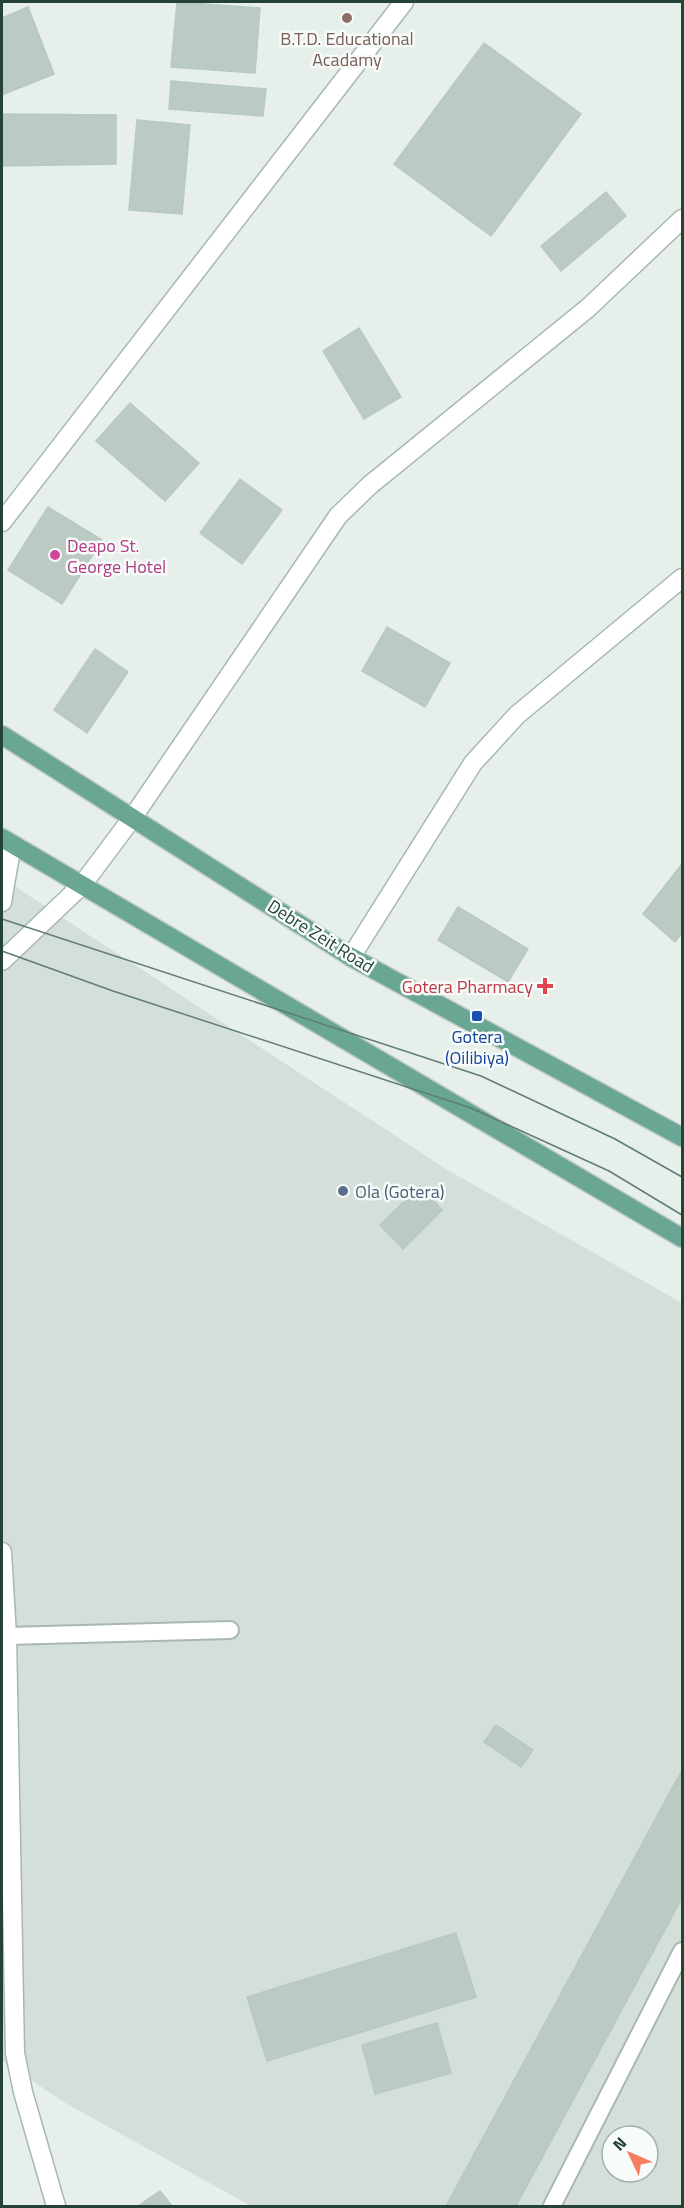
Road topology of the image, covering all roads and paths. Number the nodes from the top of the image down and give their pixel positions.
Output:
1 (404, 2) edge
2 (682, 219) edge
3 (2, 522) edge
4 (682, 578) edge
5 (2, 735) edge
6 (133, 816) junction
7 (7, 841) edge
8 (81, 885) junction
9 (2, 902) edge
10 (351, 957) junction
11 (2, 961) edge
12 (682, 1137) edge
13 (682, 1238) edge
14 (2, 1552) edge
15 (230, 1630) dead end
16 (7, 1636) junction
17 (682, 1951) edge
18 (56, 2206) edge
19 (552, 2206) edge

1 - 3 street
2 - 6 street
4 - 10 street
5 - 6 main road, Debre Zeit Road
6 - 8 street
6 - 10 main road, Debre Zeit Road
7 - 8 main road
7 - 9 street
8 - 11 street
8 - 13 main road
10 - 12 main road, Debre Zeit Road
14 - 16 street
15 - 16 lane
16 - 18 street
17 - 19 lane

